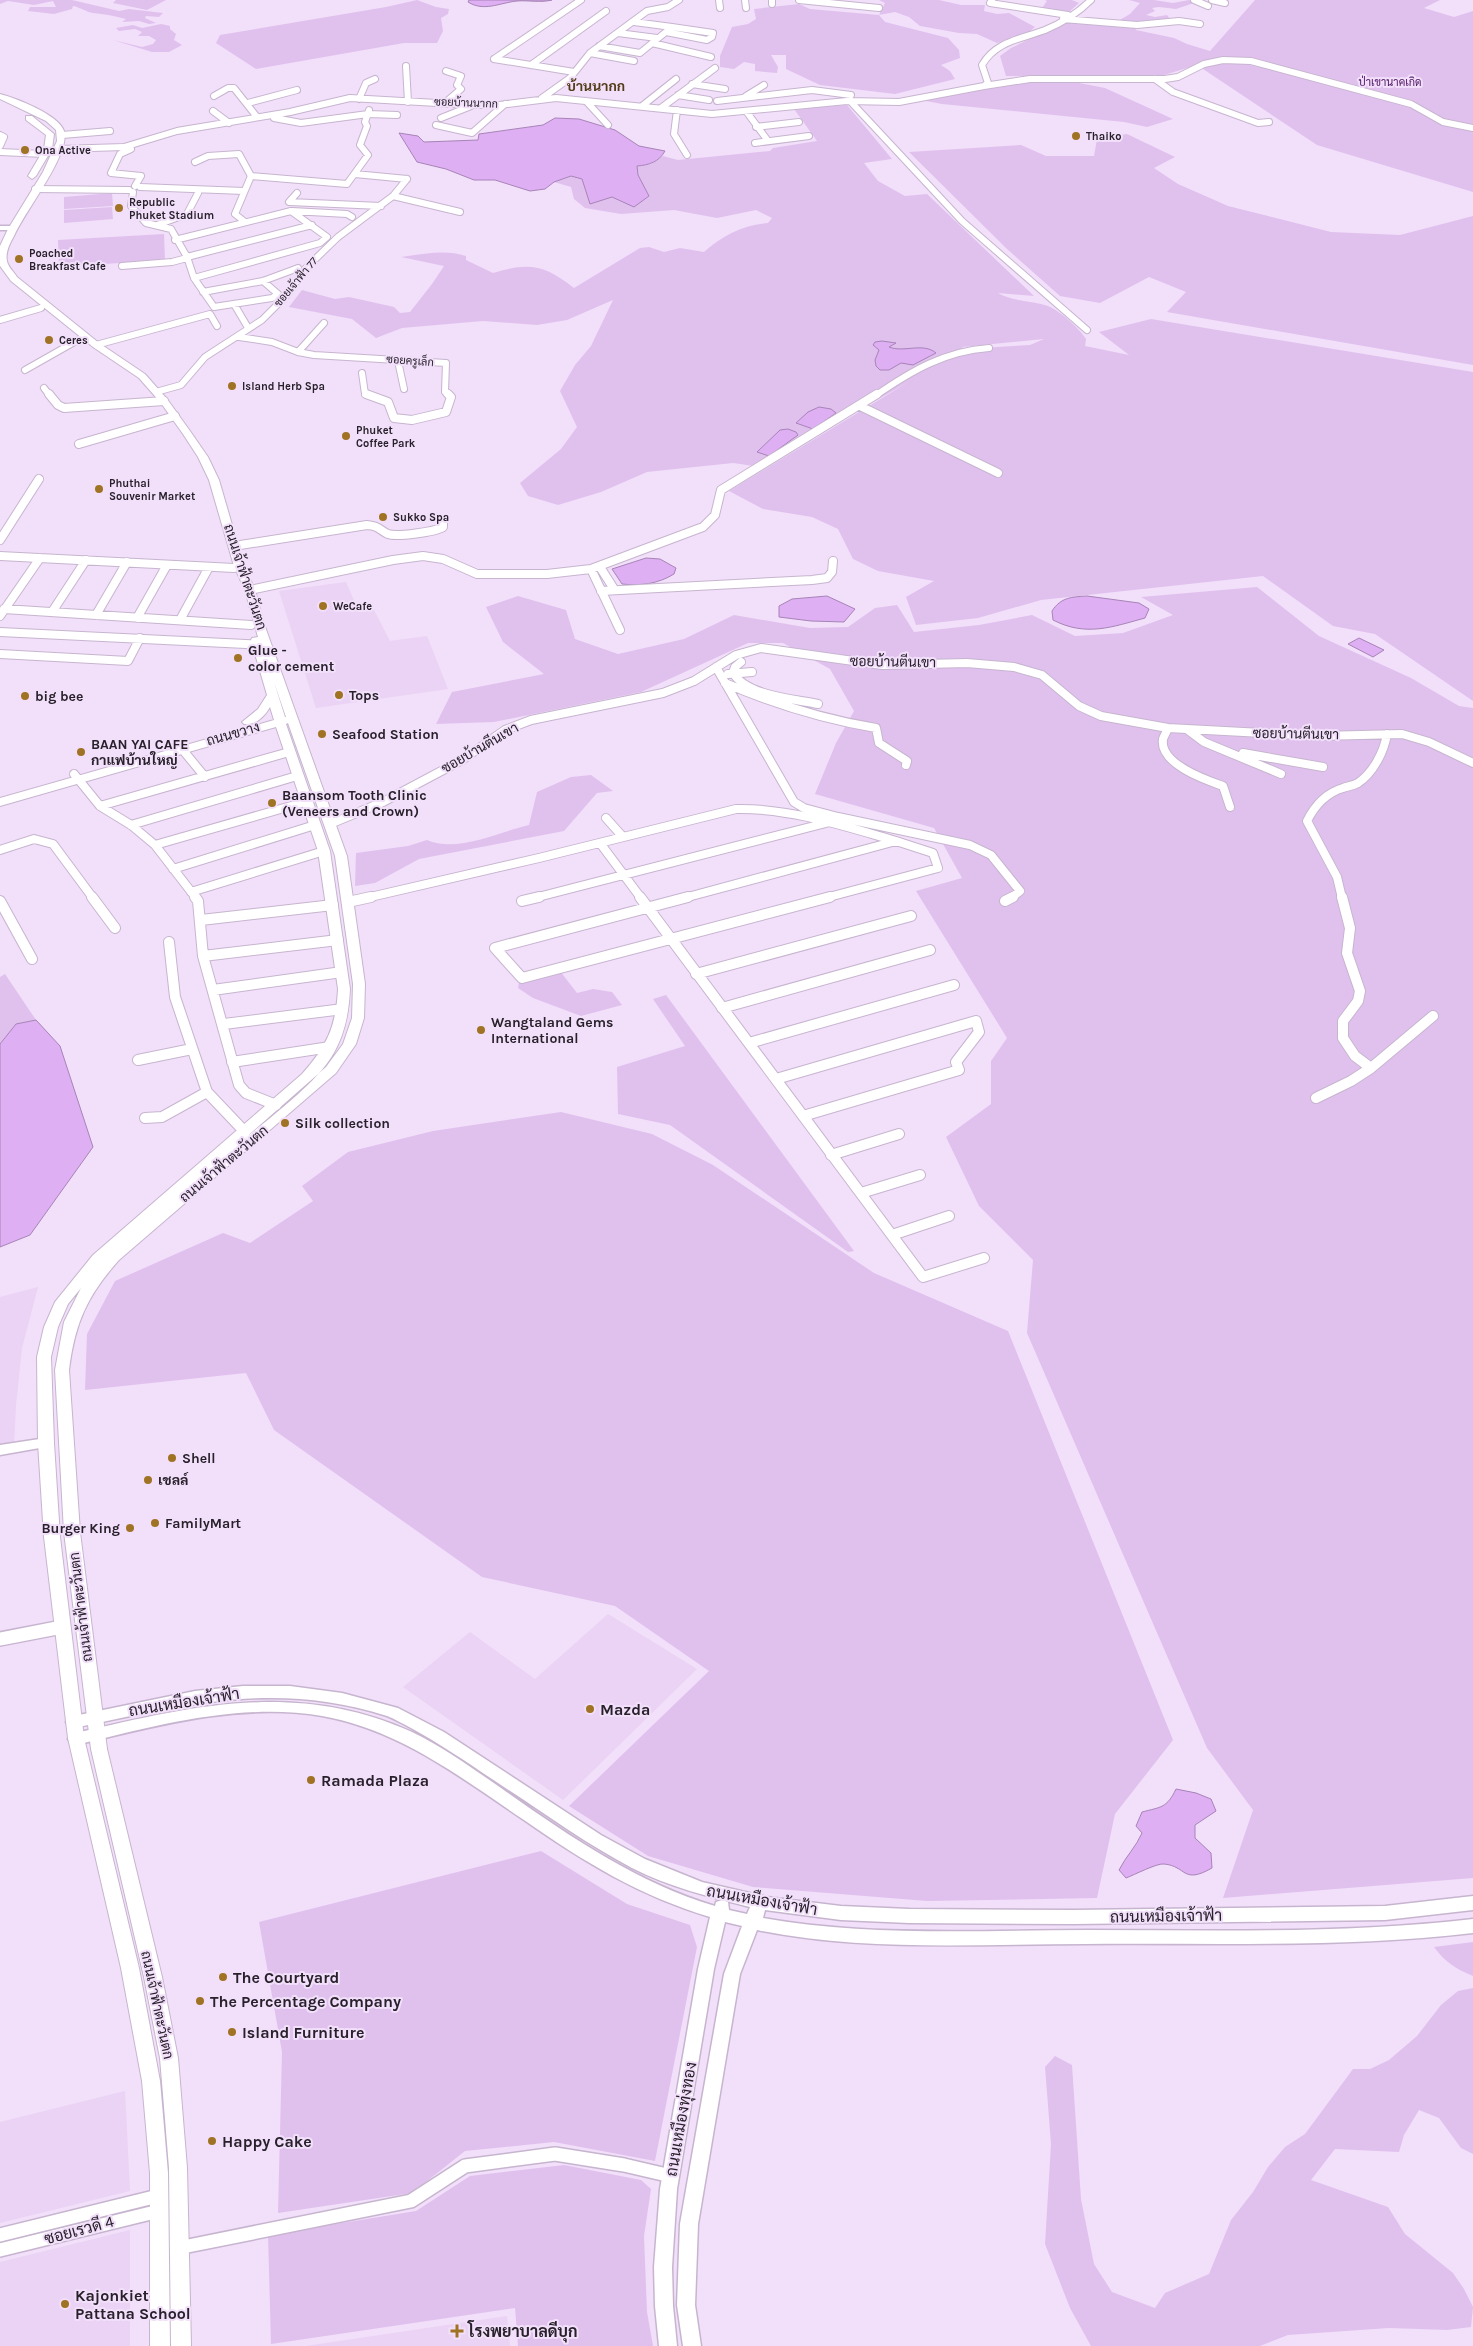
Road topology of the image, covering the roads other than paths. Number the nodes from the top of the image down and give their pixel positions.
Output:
1 (581, 0) edge
2 (678, 0) edge
3 (719, 0) edge
4 (745, 0) edge
5 (799, 0) edge
6 (992, 0) edge
7 (1008, 0) edge
8 (1090, 0) edge
9 (1194, 0) edge
10 (1212, 0) edge
11 (824, 2) edge
12 (1017, 2) dead end
13 (850, 3) edge
14 (1225, 3) dead end
15 (1208, 6) dead end
16 (720, 8) dead end
17 (746, 8) dead end
18 (879, 8) dead end
19 (606, 11) dead end
20 (1066, 17) junction
21 (634, 22) junction
22 (1200, 24) dead end
23 (672, 27) junction
24 (666, 32) junction
25 (618, 33) junction
26 (657, 38) junction
27 (652, 43) junction
28 (598, 46) junction
29 (590, 53) junction
30 (711, 57) dead end
31 (634, 60) dead end
32 (531, 65) junction
33 (406, 66) dead end
34 (715, 68) dead end
35 (446, 71) dead end
36 (574, 72) junction
37 (676, 78) dead end
38 (375, 79) dead end
39 (1155, 79) junction
40 (692, 84) junction
41 (764, 85) dead end
42 (984, 86) junction
43 (725, 89) dead end
44 (297, 90) dead end
45 (678, 95) junction
46 (0, 96) edge
47 (214, 96) dead end
48 (541, 98) junction
49 (743, 98) junction
50 (359, 99) junction
51 (372, 100) junction
52 (709, 100) dead end
53 (586, 101) junction
54 (717, 101) dead end
55 (849, 101) junction
56 (408, 102) junction
57 (446, 102) junction
58 (0, 103) edge
59 (248, 103) junction
60 (505, 104) junction
61 (472, 105) junction
62 (642, 106) junction
63 (661, 108) junction
64 (677, 110) junction
65 (746, 110) junction
66 (213, 111) dead end
67 (368, 114) junction
68 (397, 115) dead end
69 (257, 117) junction
70 (352, 117) junction
71 (441, 118) dead end
72 (365, 122) junction
73 (799, 122) dead end
74 (1269, 122) dead end
75 (229, 123) junction
76 (608, 125) dead end
77 (436, 126) dead end
78 (756, 126) junction
79 (1473, 128) edge
80 (110, 131) dead end
81 (62, 135) junction
82 (0, 136) edge
83 (809, 136) dead end
84 (768, 141) junction
85 (755, 143) dead end
86 (0, 146) edge
87 (59, 150) junction
88 (0, 152) edge
89 (45, 154) junction
90 (687, 155) dead end
91 (195, 162) dead end
92 (355, 174) junction
93 (252, 176) junction
94 (33, 186) junction
95 (134, 189) junction
96 (198, 193) junction
97 (243, 193) junction
98 (297, 193) dead end
99 (393, 196) junction
100 (20, 197) dead end
101 (381, 206) junction
102 (291, 210) junction
103 (460, 212) dead end
104 (352, 217) dead end
105 (245, 222) junction
106 (157, 225) junction
107 (312, 226) junction
108 (4, 230) edge
109 (176, 240) junction
110 (187, 258) junction
111 (122, 266) dead end
112 (298, 268) dead end
113 (0, 273) edge
114 (194, 278) junction
115 (263, 281) junction
116 (204, 292) junction
117 (234, 304) junction
118 (39, 306) junction
119 (0, 315) edge
120 (0, 320) edge
121 (324, 323) dead end
122 (217, 326) dead end
123 (247, 326) dead end
124 (1087, 330) dead end
125 (239, 337) junction
126 (81, 338) junction
127 (96, 345) junction
128 (989, 348) dead end
129 (298, 352) junction
130 (398, 360) junction
131 (25, 370) dead end
132 (362, 373) dead end
133 (44, 388) dead end
134 (404, 389) dead end
135 (156, 392) junction
136 (159, 402) junction
137 (860, 406) junction
138 (171, 417) junction
139 (79, 444) dead end
140 (998, 473) dead end
141 (39, 479) dead end
142 (443, 522) dead end
143 (0, 540) edge
144 (234, 546) junction
145 (0, 556) edge
146 (40, 558) junction
147 (86, 560) junction
148 (833, 561) dead end
149 (127, 562) junction
150 (167, 565) junction
151 (209, 567) junction
152 (600, 567) junction
153 (234, 568) junction
154 (591, 569) junction
155 (614, 589) junction
156 (250, 590) junction
157 (602, 591) junction
158 (52, 612) junction
159 (2, 613) edge
160 (96, 615) junction
161 (137, 618) junction
162 (180, 620) junction
163 (251, 625) junction
164 (620, 630) dead end
165 (0, 632) edge
166 (140, 638) junction
167 (262, 645) junction
168 (0, 654) edge
169 (742, 662) dead end
170 (718, 671) junction
171 (752, 672) dead end
172 (733, 673) junction
173 (725, 683) junction
174 (272, 695) junction
175 (818, 704) dead end
176 (293, 715) junction
177 (279, 717) junction
178 (248, 726) junction
179 (1168, 728) junction
180 (1187, 730) junction
181 (284, 734) junction
182 (1387, 734) junction
183 (182, 749) junction
184 (1227, 751) junction
185 (289, 752) junction
186 (1473, 763) edge
187 (906, 765) dead end
188 (1323, 767) dead end
189 (1281, 774) dead end
190 (297, 776) junction
191 (76, 777) junction
192 (205, 777) junction
193 (0, 796) edge
194 (0, 802) edge
195 (305, 802) junction
196 (100, 806) junction
197 (1230, 807) dead end
198 (606, 818) dead end
199 (828, 823) junction
200 (330, 824) junction
201 (315, 825) junction
202 (131, 826) junction
203 (623, 837) junction
204 (897, 841) junction
205 (600, 843) junction
206 (155, 845) junction
207 (0, 850) edge
208 (324, 851) junction
209 (173, 869) junction
210 (623, 875) junction
211 (191, 892) junction
212 (0, 901) edge
213 (522, 901) dead end
214 (1005, 901) dead end
215 (349, 904) junction
216 (333, 906) junction
217 (647, 908) junction
218 (910, 916) dead end
219 (201, 920) junction
220 (115, 928) dead end
221 (670, 939) junction
222 (338, 940) junction
223 (169, 942) dead end
224 (930, 950) dead end
225 (203, 956) junction
226 (32, 959) dead end
227 (342, 972) junction
228 (696, 974) junction
229 (954, 986) dead end
230 (213, 990) junction
231 (722, 1008) junction
232 (343, 1009) junction
233 (1433, 1016) dead end
234 (224, 1024) junction
235 (748, 1043) junction
236 (330, 1047) junction
237 (192, 1049) junction
238 (138, 1060) dead end
239 (232, 1062) junction
240 (1371, 1068) junction
241 (776, 1079) junction
242 (207, 1092) junction
243 (1316, 1098) dead end
244 (276, 1104) junction
245 (802, 1116) junction
246 (145, 1118) dead end
247 (244, 1132) junction
248 (899, 1134) dead end
249 (832, 1154) junction
250 (920, 1175) dead end
251 (861, 1193) junction
252 (949, 1216) dead end
253 (892, 1235) junction
254 (984, 1258) dead end
255 (66, 1440) junction
256 (46, 1443) junction
257 (0, 1450) edge
258 (62, 1627) junction
259 (0, 1639) edge
260 (96, 1726) junction
261 (75, 1730) junction
262 (727, 1895) junction
263 (760, 1902) junction
264 (1473, 1903) edge
265 (720, 1913) junction
266 (909, 1916) junction
267 (752, 1921) junction
268 (1473, 1926) edge
269 (913, 1936) junction
270 (671, 2176) junction
271 (159, 2203) junction
272 (0, 2235) edge
273 (178, 2248) junction
274 (0, 2250) edge
275 (160, 2346) edge
276 (181, 2346) edge
277 (668, 2346) edge
278 (692, 2346) edge

1 - 32 street
2 - 21 street
3 - 16 street
4 - 17 street
5 - 11 street
6 - 20 street
7 - 12 street
8 - 20 street
9 - 15 street
10 - 14 street
11 - 13 street
13 - 18 street
19 - 32 street
20 - 22 street
20 - 42 street
21 - 23 street
21 - 25 street
23 - 24 street
23 - 24 street
24 - 26 street
25 - 26 street
25 - 28 street
26 - 27 street
27 - 28 street
27 - 30 street
28 - 29 street
29 - 31 street
29 - 36 street
32 - 36 street
33 - 56 street
34 - 40 street
35 - 57 street
36 - 48 street
37 - 62 street
38 - 50 street
39 - 42 street, ซอยบ้านนากก
39 - 74 street
39 - 79 street, ซอยบ้านนากก
40 - 43 street
40 - 45 street
41 - 49 street
42 - 55 street, ซอยบ้านนากก
44 - 59 street
45 - 52 street
45 - 63 street
46 - 81 main road
47 - 59 street
48 - 53 street, ซอยบ้านนากก
48 - 60 street, ซอยบ้านนากก
49 - 54 street
49 - 55 street
50 - 51 street, ซอยบ้านนากก
50 - 69 street, ซอยบ้านนากก
51 - 56 street, ซอยบ้านนากก
51 - 67 street
53 - 62 street, ซอยบ้านนากก
53 - 76 street
55 - 65 street, ซอยบ้านนากก
55 - 124 street
56 - 57 street, ซอยบ้านนากก
57 - 61 street, ซอยบ้านนากก
58 - 89 main road, ถนนเจ้าฟ้าตะวันตก
59 - 69 street
60 - 61 street, ซอยบ้านนากก
60 - 77 street
61 - 71 street
62 - 63 street, ซอยบ้านนากก
63 - 64 street, ซอยบ้านนากก
64 - 65 street, ซอยบ้านนากก
64 - 90 street
65 - 78 street
66 - 75 street
67 - 68 street
67 - 70 street
67 - 72 street
69 - 75 street, ซอยบ้านนากก
70 - 72 street
70 - 95 street
72 - 92 street
73 - 78 street
75 - 87 street, ซอยบ้านนากก
78 - 84 street
80 - 81 street
81 - 87 main road, ถนนเจ้าฟ้าตะวันตก
82 - 86 street
83 - 84 street
84 - 85 street
87 - 94 main road, ถนนเจ้าฟ้าตะวันตก
88 - 89 street
89 - 94 main road, ถนนเจ้าฟ้าตะวันตก
91 - 93 street
92 - 93 street
92 - 99 street, ซอยเจ้าฟ้า 77
93 - 97 street
94 - 95 street
94 - 108 main road, ถนนเจ้าฟ้าตะวันตก
95 - 96 street
95 - 97 street
95 - 106 street
96 - 97 street
96 - 106 street
97 - 105 street
98 - 101 street
99 - 101 street, ซอยเจ้าฟ้า 77
99 - 103 street
100 - 108 main road, ถนนเจ้าฟ้าตะวันตก
101 - 125 street, ซอยเจ้าฟ้า 77
102 - 104 street
102 - 105 street
102 - 107 street
105 - 109 street
106 - 109 street
107 - 110 street
107 - 114 street
108 - 126 main road, ถนนเจ้าฟ้าตะวันตก
109 - 110 street
110 - 111 street
110 - 114 street
112 - 115 street
113 - 118 main road, ถนนเจ้าฟ้าตะวันตก
114 - 116 street
115 - 116 street
115 - 117 street
116 - 117 street
117 - 123 street
118 - 119 street
118 - 120 street
118 - 126 main road, ถนนเจ้าฟ้าตะวันตก
121 - 129 street
122 - 127 street
125 - 129 street, ซอยครูเล็ก
125 - 135 street, ซอยเจ้าฟ้า 77
126 - 127 main road, ถนนเจ้าฟ้าตะวันตก
126 - 131 street
126 - 136 main road, ถนนเจ้าฟ้าตะวันตก
127 - 135 main road, ถนนเจ้าฟ้าตะวันตก
128 - 137 street
129 - 130 street, ซอยครูเล็ก
130 - 132 street, ซอยครูเล็ก
130 - 134 street
133 - 136 street
135 - 136 main road, ถนนเจ้าฟ้าตะวันตก
136 - 138 main road, ถนนเจ้าฟ้าตะวันตก
137 - 140 street
137 - 152 street
138 - 139 street
138 - 144 main road, ถนนเจ้าฟ้าตะวันตก
138 - 153 main road, ถนนเจ้าฟ้าตะวันตก
141 - 143 street
142 - 144 street
144 - 156 main road, ถนนเจ้าฟ้าตะวันตก
145 - 146 street
146 - 147 street
146 - 159 street
147 - 149 street
147 - 158 street
148 - 155 street
149 - 150 street
149 - 160 street
150 - 151 street
150 - 161 street
151 - 153 street
151 - 162 street
152 - 154 street
152 - 155 street
153 - 163 main road, ถนนเจ้าฟ้าตะวันตก
154 - 156 street
154 - 157 street
155 - 157 street
156 - 167 main road, ถนนเจ้าฟ้าตะวันตก
157 - 164 street
158 - 159 street
158 - 160 street
160 - 161 street
161 - 162 street
162 - 163 street
163 - 167 main road, ถนนเจ้าฟ้าตะวันตก
165 - 166 street
166 - 167 street
166 - 168 street
167 - 174 main road, ถนนเจ้าฟ้าตะวันตก
167 - 176 main road, ถนนเจ้าฟ้าตะวันตก
169 - 172 street
170 - 172 street
170 - 173 street
170 - 179 street, ซอยบ้านตีนเขา
170 - 200 street, ซอยบ้านตีนเขา
171 - 172 street
172 - 175 street
173 - 187 street
173 - 214 street
174 - 177 main road, ถนนเจ้าฟ้าตะวันตก
174 - 178 main road
176 - 177 main road, ถนนขวาง
176 - 200 main road, ถนนเจ้าฟ้าตะวันตก
177 - 178 main road, ถนนขวาง
177 - 181 main road, ถนนเจ้าฟ้าตะวันตก
178 - 181 main road
178 - 183 main road, ถนนขวาง
178 - 191 main road, ถนนขวาง
179 - 180 street, ซอยบ้านตีนเขา
179 - 197 street
180 - 182 street, ซอยบ้านตีนเขา
180 - 184 street
181 - 185 main road, ถนนเจ้าฟ้าตะวันตก
182 - 186 street, ซอยบ้านตีนเขา
182 - 240 street
183 - 191 main road, ถนนขวาง
183 - 192 street
184 - 188 street
184 - 189 street
185 - 190 main road, ถนนเจ้าฟ้าตะวันตก
185 - 192 street
190 - 195 main road, ถนนเจ้าฟ้าตะวันตก
190 - 202 street
191 - 193 main road, ถนนขวาง
191 - 194 main road, ถนนขวาง
191 - 196 street
192 - 196 street
195 - 201 main road, ถนนเจ้าฟ้าตะวันตก
195 - 206 street
196 - 202 street
198 - 203 street
199 - 203 street
199 - 204 street
199 - 210 street
200 - 215 main road, ถนนเจ้าฟ้าตะวันตก
201 - 208 main road, ถนนเจ้าฟ้าตะวันตก
201 - 209 street
202 - 206 street
203 - 205 street
204 - 217 street
204 - 221 street
205 - 210 street
205 - 215 street
206 - 209 street
207 - 220 street
208 - 211 street
208 - 216 main road, ถนนเจ้าฟ้าตะวันตก
209 - 211 street
210 - 213 street
210 - 217 street
211 - 219 street
212 - 226 street
215 - 255 main road, ถนนเจ้าฟ้าตะวันตก
216 - 219 street
216 - 222 main road, ถนนเจ้าฟ้าตะวันตก
217 - 221 street
217 - 221 street
218 - 228 street
219 - 225 street
221 - 228 street
222 - 225 street
222 - 227 main road, ถนนเจ้าฟ้าตะวันตก
223 - 237 street
224 - 231 street
225 - 230 street
227 - 230 street
227 - 232 main road, ถนนเจ้าฟ้าตะวันตก
228 - 231 street
229 - 235 street
230 - 234 street
231 - 235 street
232 - 234 street
232 - 236 main road, ถนนเจ้าฟ้าตะวันตก
233 - 240 street
234 - 239 street
235 - 241 street
236 - 239 street
236 - 244 main road, ถนนเจ้าฟ้าตะวันตก
237 - 238 street
237 - 242 street
239 - 244 street
240 - 243 street
241 - 245 street
241 - 245 street
242 - 246 street
242 - 247 street
244 - 247 main road, ถนนเจ้าฟ้าตะวันตก
245 - 249 street
247 - 256 main road, ถนนเจ้าฟ้าตะวันตก
248 - 249 street
249 - 251 street
250 - 251 street
251 - 253 street
252 - 253 street
253 - 254 street
255 - 256 main road
255 - 260 main road, ถนนเจ้าฟ้าตะวันตก
256 - 257 street
256 - 258 main road, ถนนเจ้าฟ้าตะวันตก
258 - 259 street
258 - 261 main road, ถนนเจ้าฟ้าตะวันตก
260 - 261 street, ถนนเหมืองเจ้าฟ้า
260 - 262 street, ถนนเหมืองเจ้าฟ้า
260 - 265 street, ถนนเหมืองเจ้าฟ้า
260 - 273 main road, ถนนเจ้าฟ้าตะวันตก
261 - 271 main road, ถนนเจ้าฟ้าตะวันตก
262 - 263 street, ถนนเหมืองเจ้าฟ้า
262 - 265 street, ถนนเหมืองทุ่งทอง
263 - 266 street, ถนนเหมืองเจ้าฟ้า
263 - 267 street, ถนนเหมืองทุ่งทอง
264 - 266 street, ถนนเหมืองเจ้าฟ้า
265 - 267 street, ถนนเหมืองเจ้าฟ้า
265 - 270 street, ถนนเหมืองทุ่งทอง
266 - 269 street
267 - 269 street, ถนนเหมืองเจ้าฟ้า
267 - 278 street, ถนนเหมืองทุ่งทอง
268 - 269 street, ถนนเหมืองเจ้าฟ้า
270 - 273 street
270 - 277 street, ถนนเหมืองทุ่งทอง
271 - 272 street, ซอยเรวดี 4
271 - 274 street, ซอยเรวดี 4
271 - 275 main road, ถนนเจ้าฟ้าตะวันตก
273 - 276 main road, ถนนเจ้าฟ้าตะวันตก

